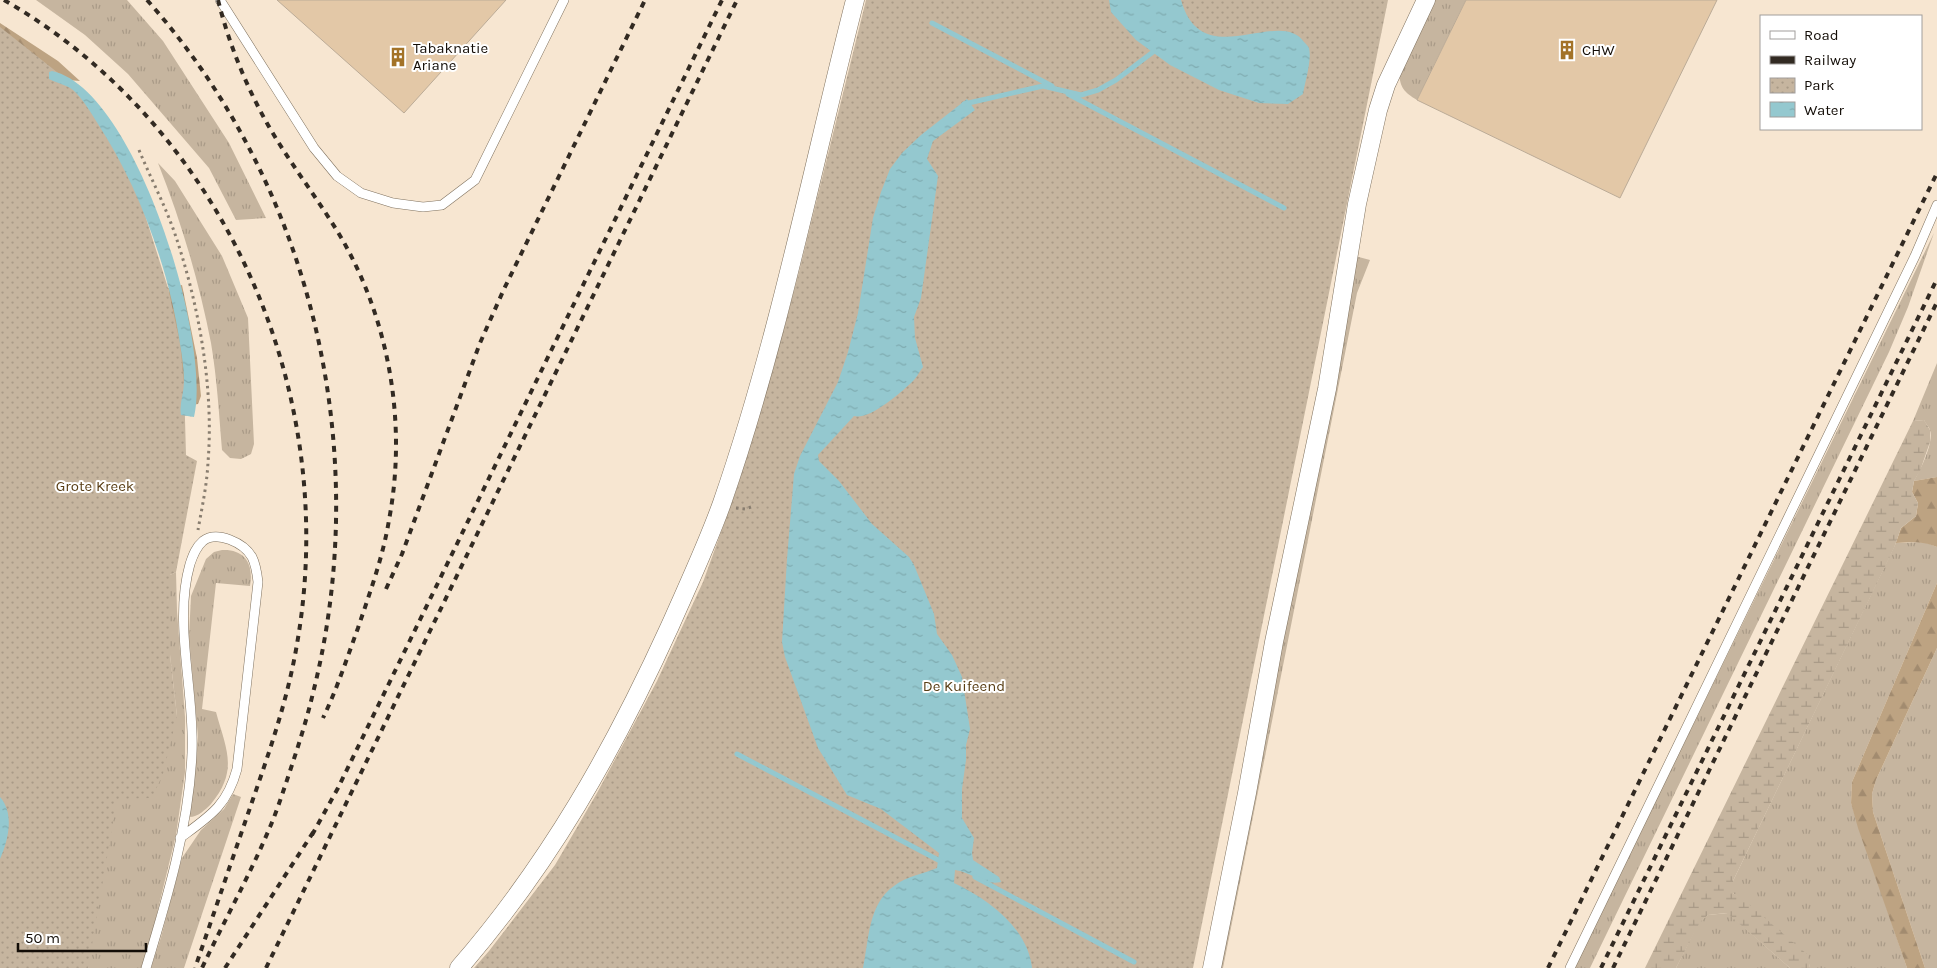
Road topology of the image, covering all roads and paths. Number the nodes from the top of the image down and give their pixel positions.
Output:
1 (220, 0) edge
2 (564, 0) edge
3 (855, 0) edge
4 (1426, 0) edge
5 (139, 150) dead end
6 (1937, 205) edge
7 (194, 551) junction
8 (180, 838) junction
9 (146, 968) edge
10 (459, 968) edge
11 (1212, 968) edge
12 (1570, 968) edge

1 - 2 lane
3 - 10 street
4 - 11 street
5 - 7 path
6 - 12 lane
7 - 8 lane
7 - 8 lane
8 - 9 lane

